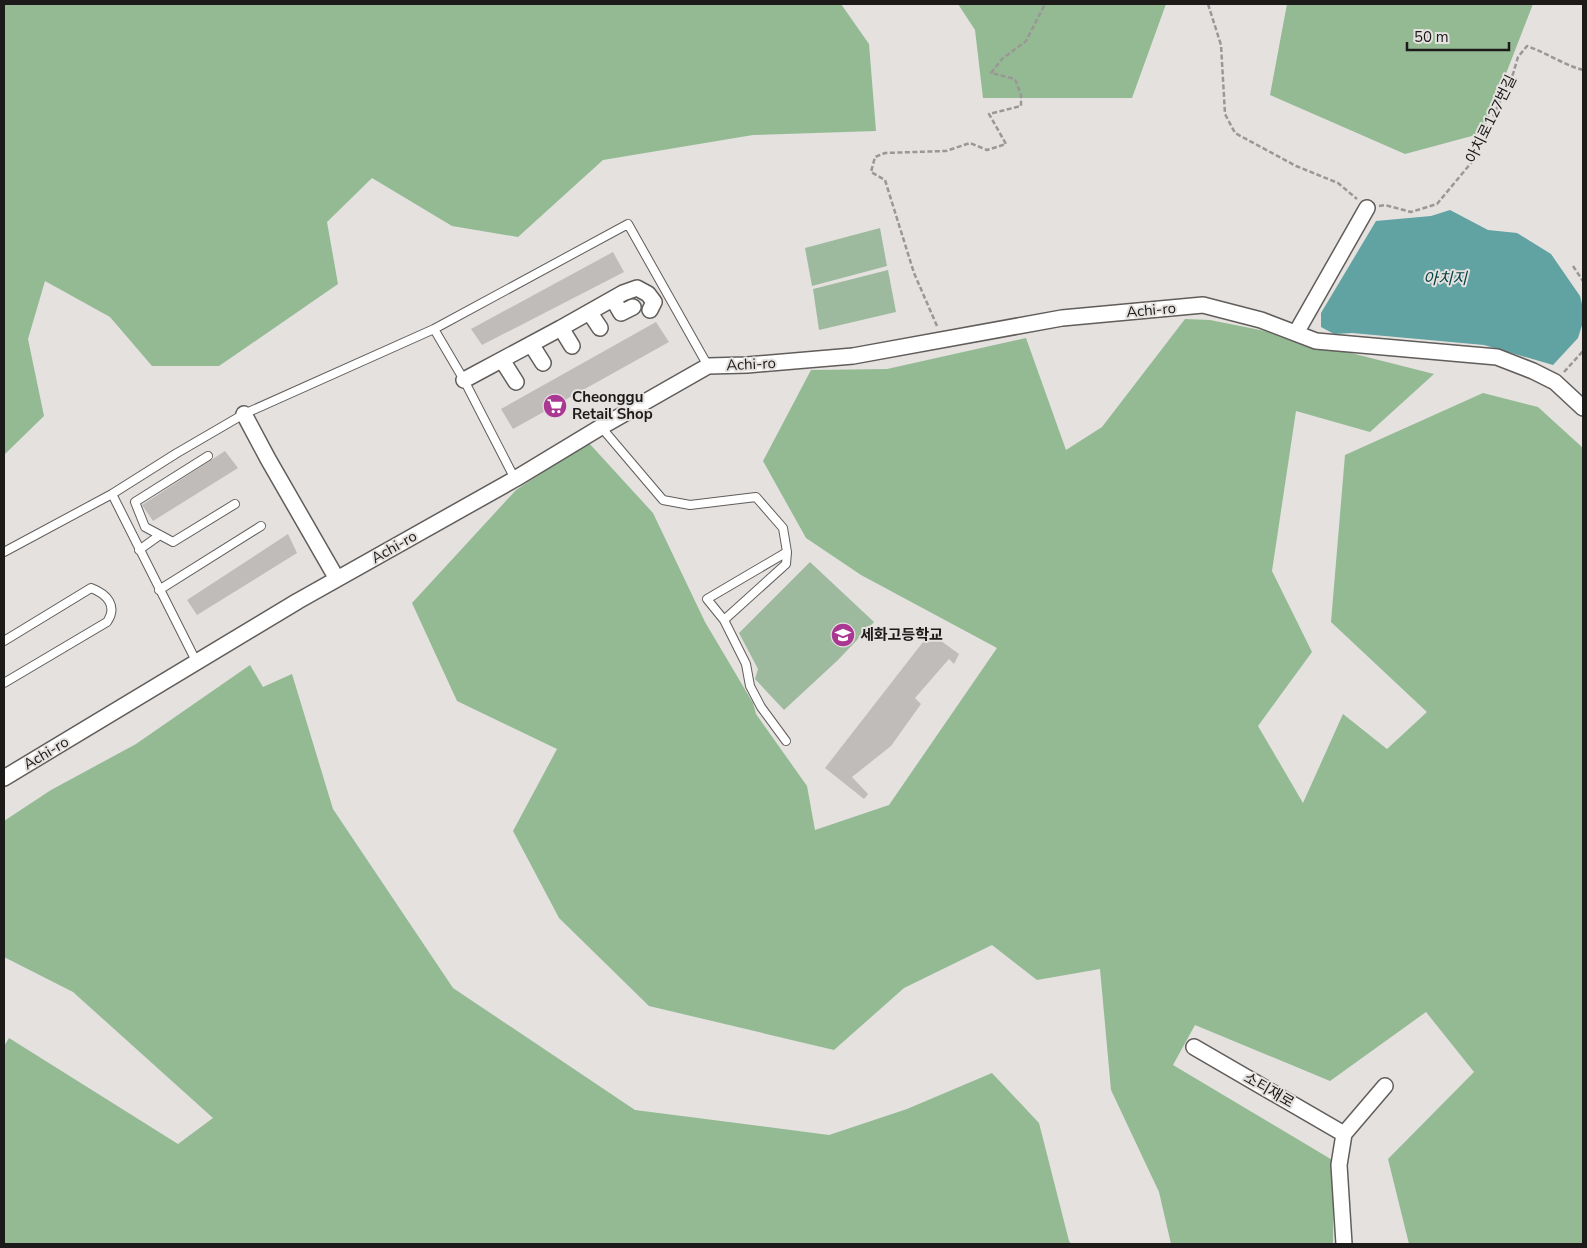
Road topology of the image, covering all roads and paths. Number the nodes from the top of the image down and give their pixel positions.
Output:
1 (1045, 4) edge
2 (1208, 4) edge
3 (1583, 70) edge
4 (1367, 208) junction
5 (1573, 266) dead end
6 (1583, 281) edge
7 (613, 299) junction
8 (633, 307) dead end
9 (650, 310) dead end
10 (590, 313) junction
11 (561, 328) junction
12 (600, 328) dead end
13 (434, 329) junction
14 (1296, 333) junction
15 (943, 340) junction
16 (531, 344) junction
17 (572, 346) dead end
18 (1583, 351) edge
19 (502, 360) junction
20 (543, 363) dead end
21 (708, 366) junction
22 (464, 380) junction
23 (516, 382) dead end
24 (1555, 382) junction
25 (1583, 408) edge
26 (244, 414) junction
27 (601, 427) junction
28 (208, 456) dead end
29 (514, 479) junction
30 (112, 494) junction
31 (235, 504) dead end
32 (261, 526) dead end
33 (160, 535) junction
34 (139, 550) junction
35 (4, 552) edge
36 (787, 552) junction
37 (337, 579) junction
38 (159, 590) junction
39 (724, 620) junction
40 (4, 641) edge
41 (197, 663) junction
42 (4, 684) edge
43 (786, 741) dead end
44 (4, 778) edge
45 (1194, 1047) dead end
46 (1385, 1086) dead end
47 (1344, 1134) junction
48 (1344, 1244) edge

1 - 15 path
2 - 4 path
3 - 4 path, 아치로127번길
4 - 14 street
5 - 6 path
7 - 8 street
7 - 9 street
7 - 10 street
10 - 11 street
10 - 12 street
11 - 16 street
11 - 17 street
13 - 21 lane
13 - 22 lane
13 - 26 lane
14 - 15 street, Achi-ro
14 - 24 street, Achi-ro
15 - 21 street, Achi-ro
16 - 19 street
16 - 20 street
18 - 24 path
19 - 22 street
19 - 23 street
21 - 27 street, Achi-ro
22 - 29 lane
24 - 25 street, Achi-ro
26 - 30 lane
26 - 37 street
27 - 29 street, Achi-ro
27 - 36 lane
28 - 33 lane
29 - 37 street, Achi-ro
30 - 34 lane
30 - 35 lane
31 - 33 lane
32 - 38 lane
33 - 34 lane
34 - 38 lane
36 - 39 lane
36 - 39 lane
37 - 41 street, Achi-ro
38 - 41 lane
39 - 43 lane
40 - 42 lane
41 - 44 street, Achi-ro
45 - 47 street, 소티재로
46 - 47 street
47 - 48 street

